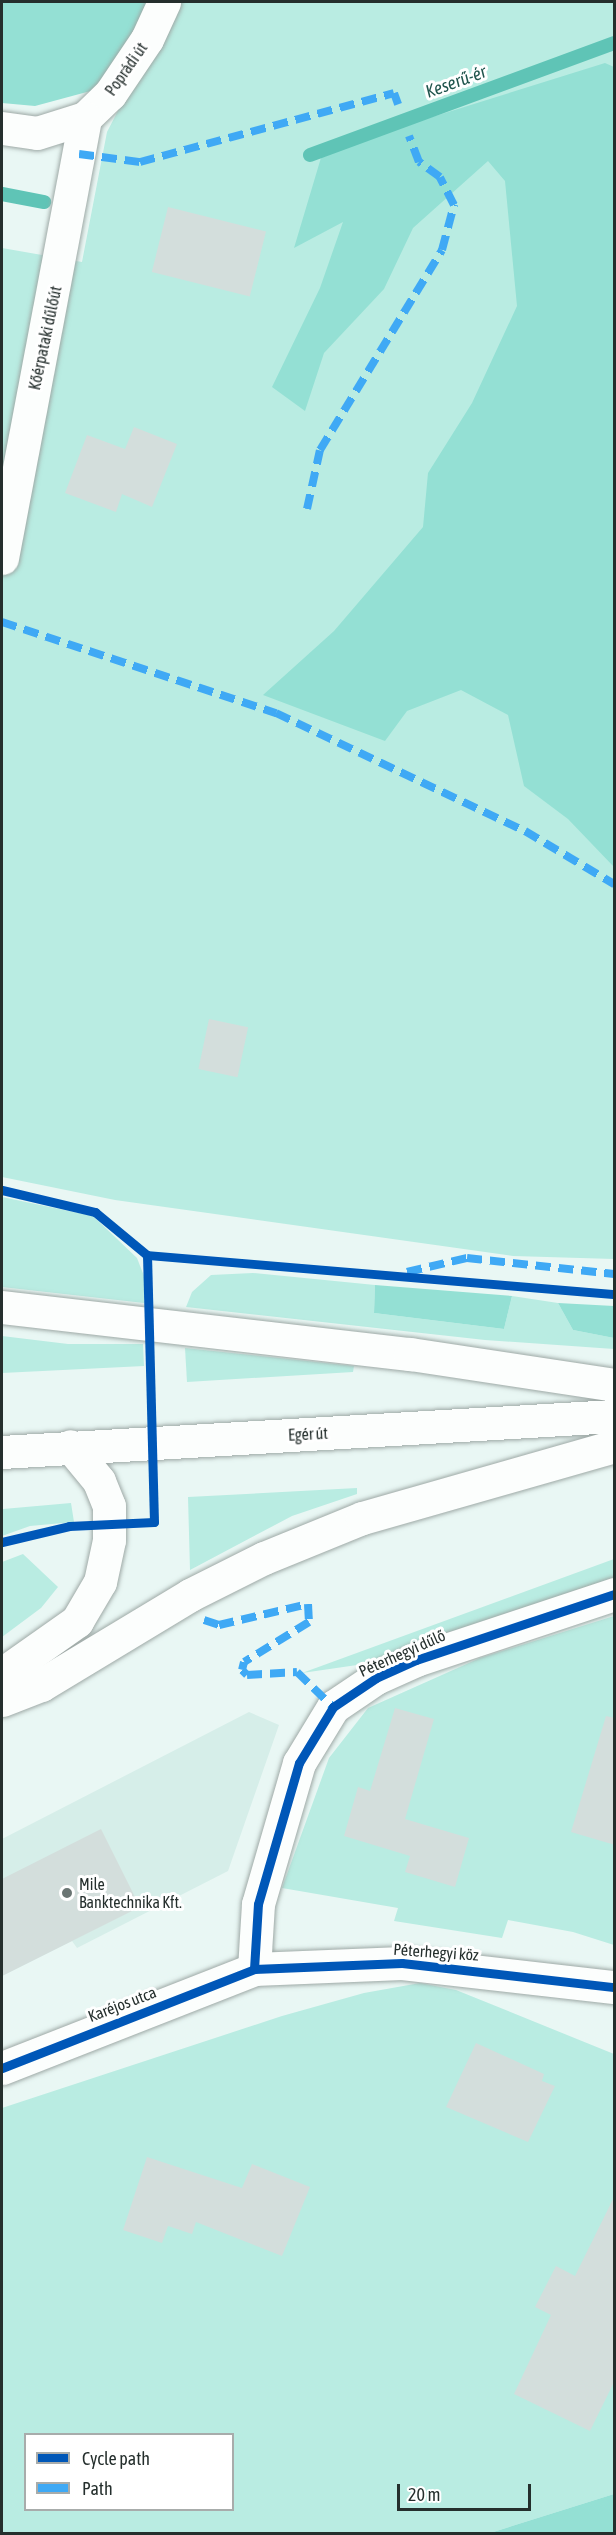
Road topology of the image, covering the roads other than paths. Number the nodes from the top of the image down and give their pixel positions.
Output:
1 (164, 2) edge
2 (85, 118) junction
3 (2, 128) edge
4 (2, 558) edge
5 (2, 1307) edge
6 (615, 1385) edge
7 (615, 1416) edge
8 (70, 1446) junction
9 (615, 1446) edge
10 (2, 1452) edge
11 (615, 1594) edge
12 (2, 1674) edge
13 (2, 1700) edge
14 (254, 1969) junction
15 (615, 1987) edge
16 (2, 2068) edge

1 - 2 main road, Poprádi út
2 - 3 main road, Poprádi út
2 - 4 main road, Kőérpataki dűlőút
5 - 6 main road
7 - 8 main road, Egér út
8 - 10 main road, Egér út
8 - 12 main road
9 - 13 main road
11 - 14 main road, Péterhegyi dűlő
14 - 15 main road, Péterhegyi köz
14 - 16 main road, Karéjos utca

